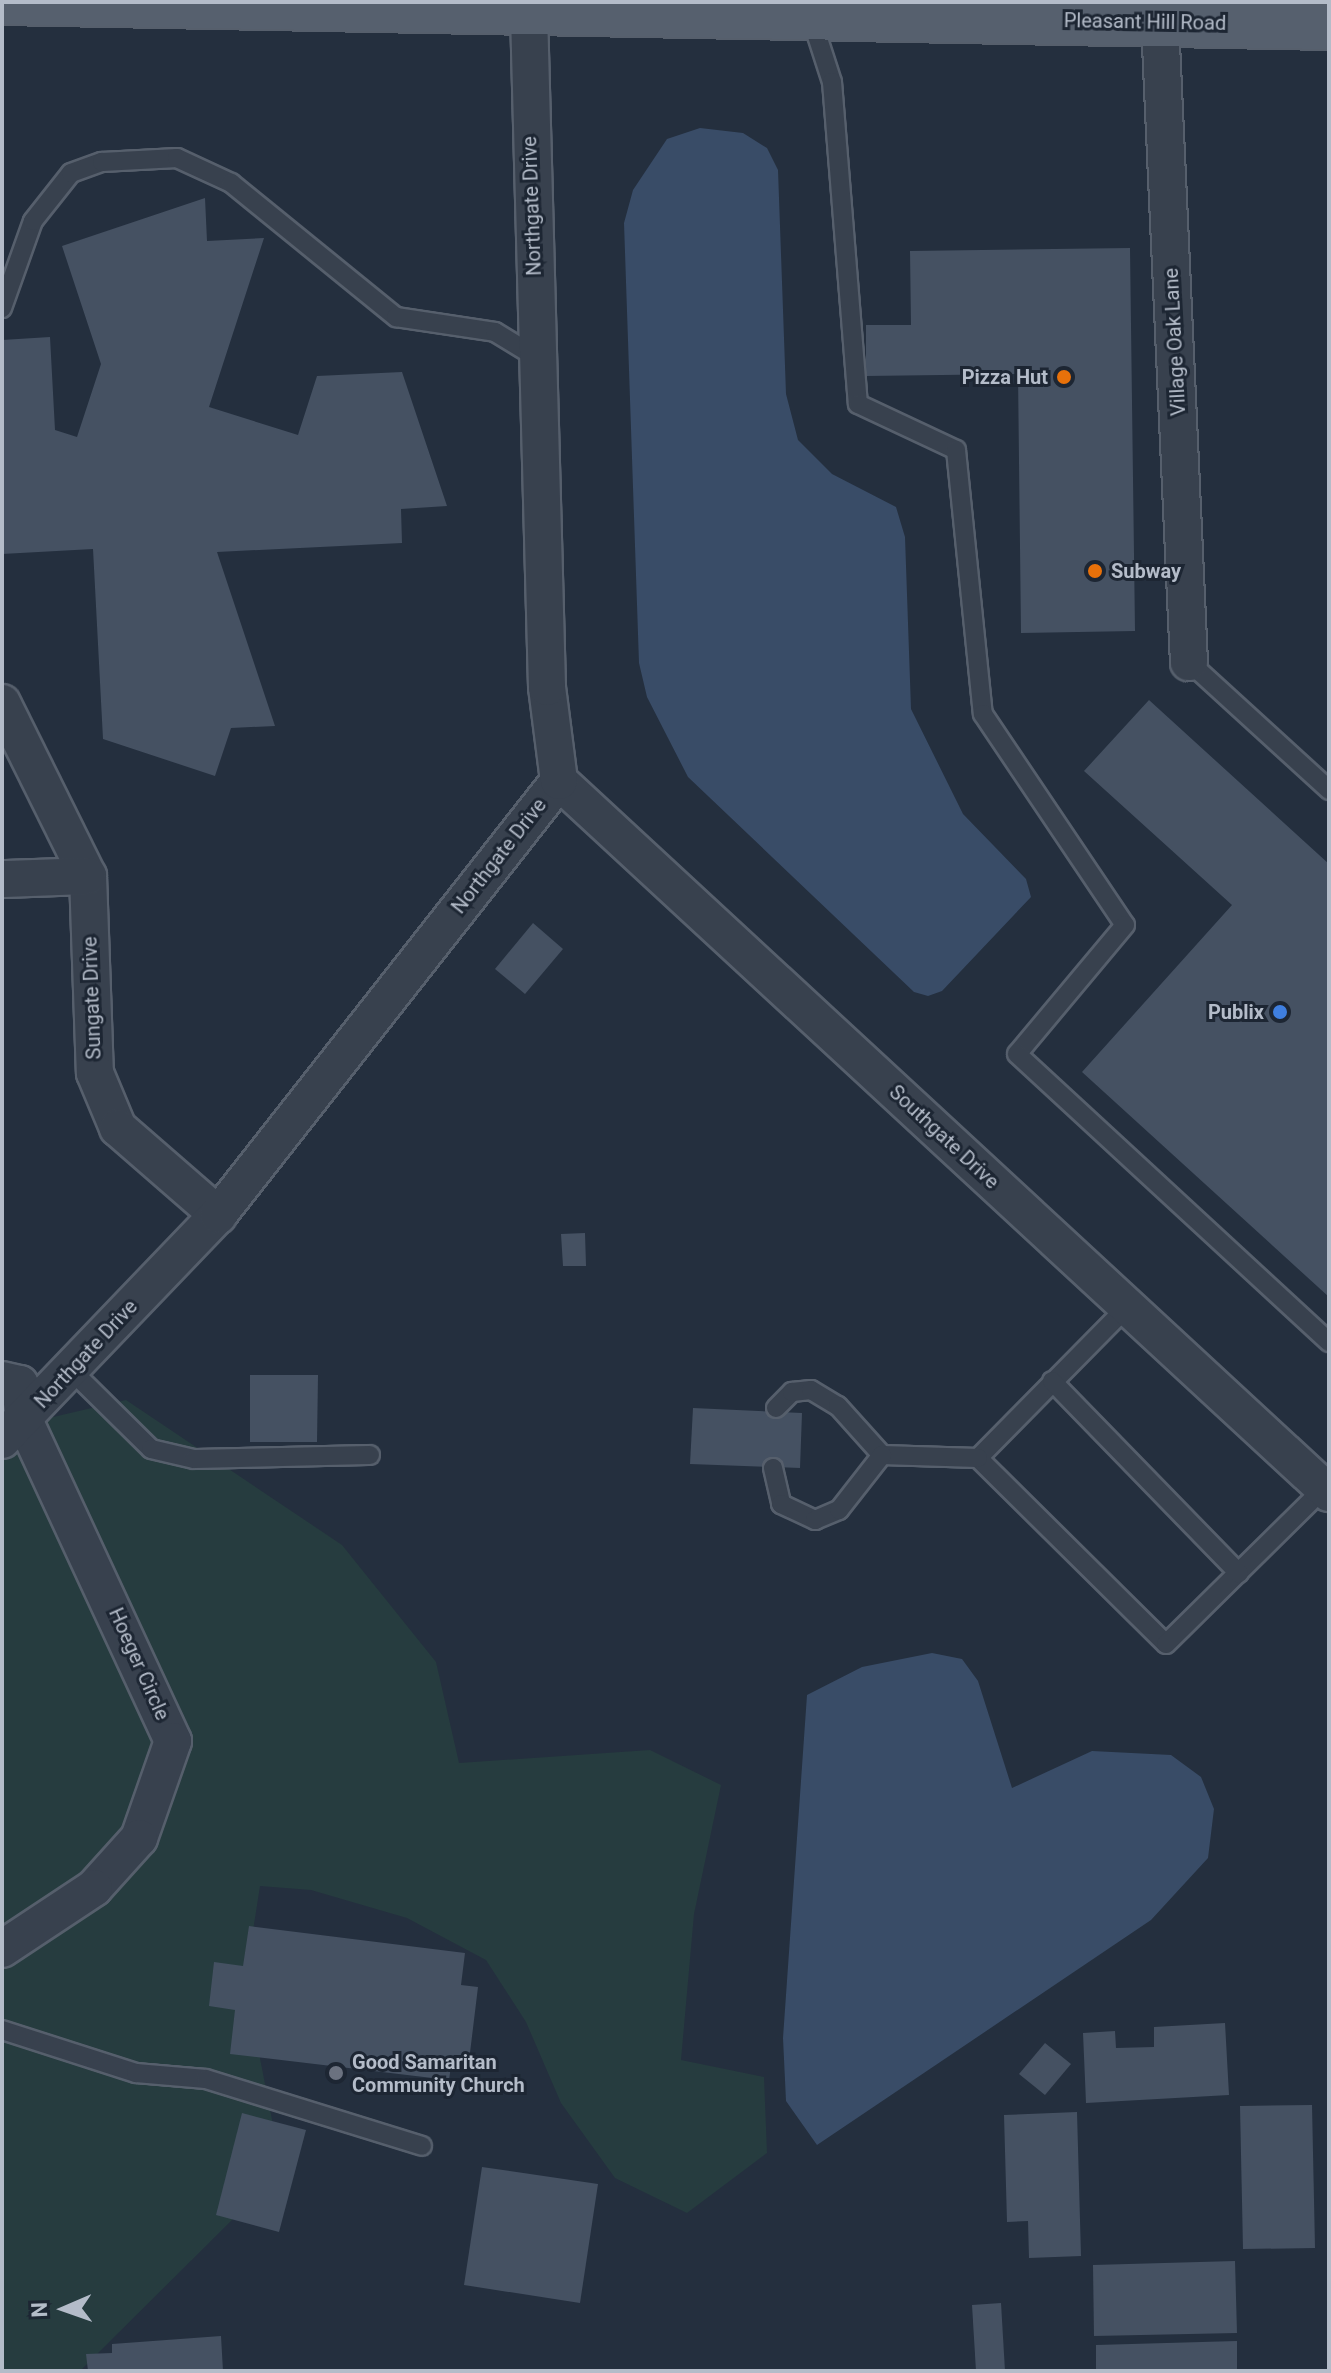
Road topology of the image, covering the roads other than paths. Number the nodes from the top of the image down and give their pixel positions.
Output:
1 (2, 2) edge
2 (529, 8) edge
3 (1174, 12) edge
4 (811, 17) junction
5 (1329, 27) edge
6 (2, 308) edge
7 (536, 357) junction
8 (1189, 662) joint
9 (2, 703) edge
10 (559, 781) junction
11 (1329, 790) edge
12 (88, 876) junction
13 (2, 879) edge
14 (218, 1215) junction
15 (1127, 1307) junction
16 (1329, 1342) edge
17 (71, 1370) junction
18 (2, 1380) edge
19 (1052, 1381) junction
20 (776, 1408) dead end
21 (13, 1430) edge
22 (370, 1455) dead end
23 (882, 1455) junction
24 (978, 1458) junction
25 (773, 1468) dead end
26 (1326, 1491) edge
27 (1239, 1573) junction
28 (2, 1949) edge
29 (2, 2030) edge
30 (422, 2146) dead end

1 - 2 main road, Pleasant Hill Road
2 - 4 main road, Pleasant Hill Road
2 - 7 street, Northgate Drive
3 - 4 main road, Pleasant Hill Road
3 - 5 main road, Pleasant Hill Road
3 - 8 street, Village Oak Lane
4 - 16 lane
6 - 7 lane
7 - 10 street, Northgate Drive
8 - 11 lane
9 - 12 street, Sungate Drive
10 - 14 street, Northgate Drive
10 - 15 street, Southgate Drive
12 - 13 street
12 - 14 street, Sungate Drive
14 - 17 street, Northgate Drive
15 - 19 lane
15 - 26 street, Southgate Drive
17 - 21 street, Northgate Drive
17 - 22 lane
18 - 21 street, Hoeger Circle
19 - 24 lane
19 - 27 lane
20 - 23 lane
21 - 28 street, Hoeger Circle
23 - 24 lane
23 - 25 lane
24 - 27 lane
26 - 27 lane
29 - 30 lane

